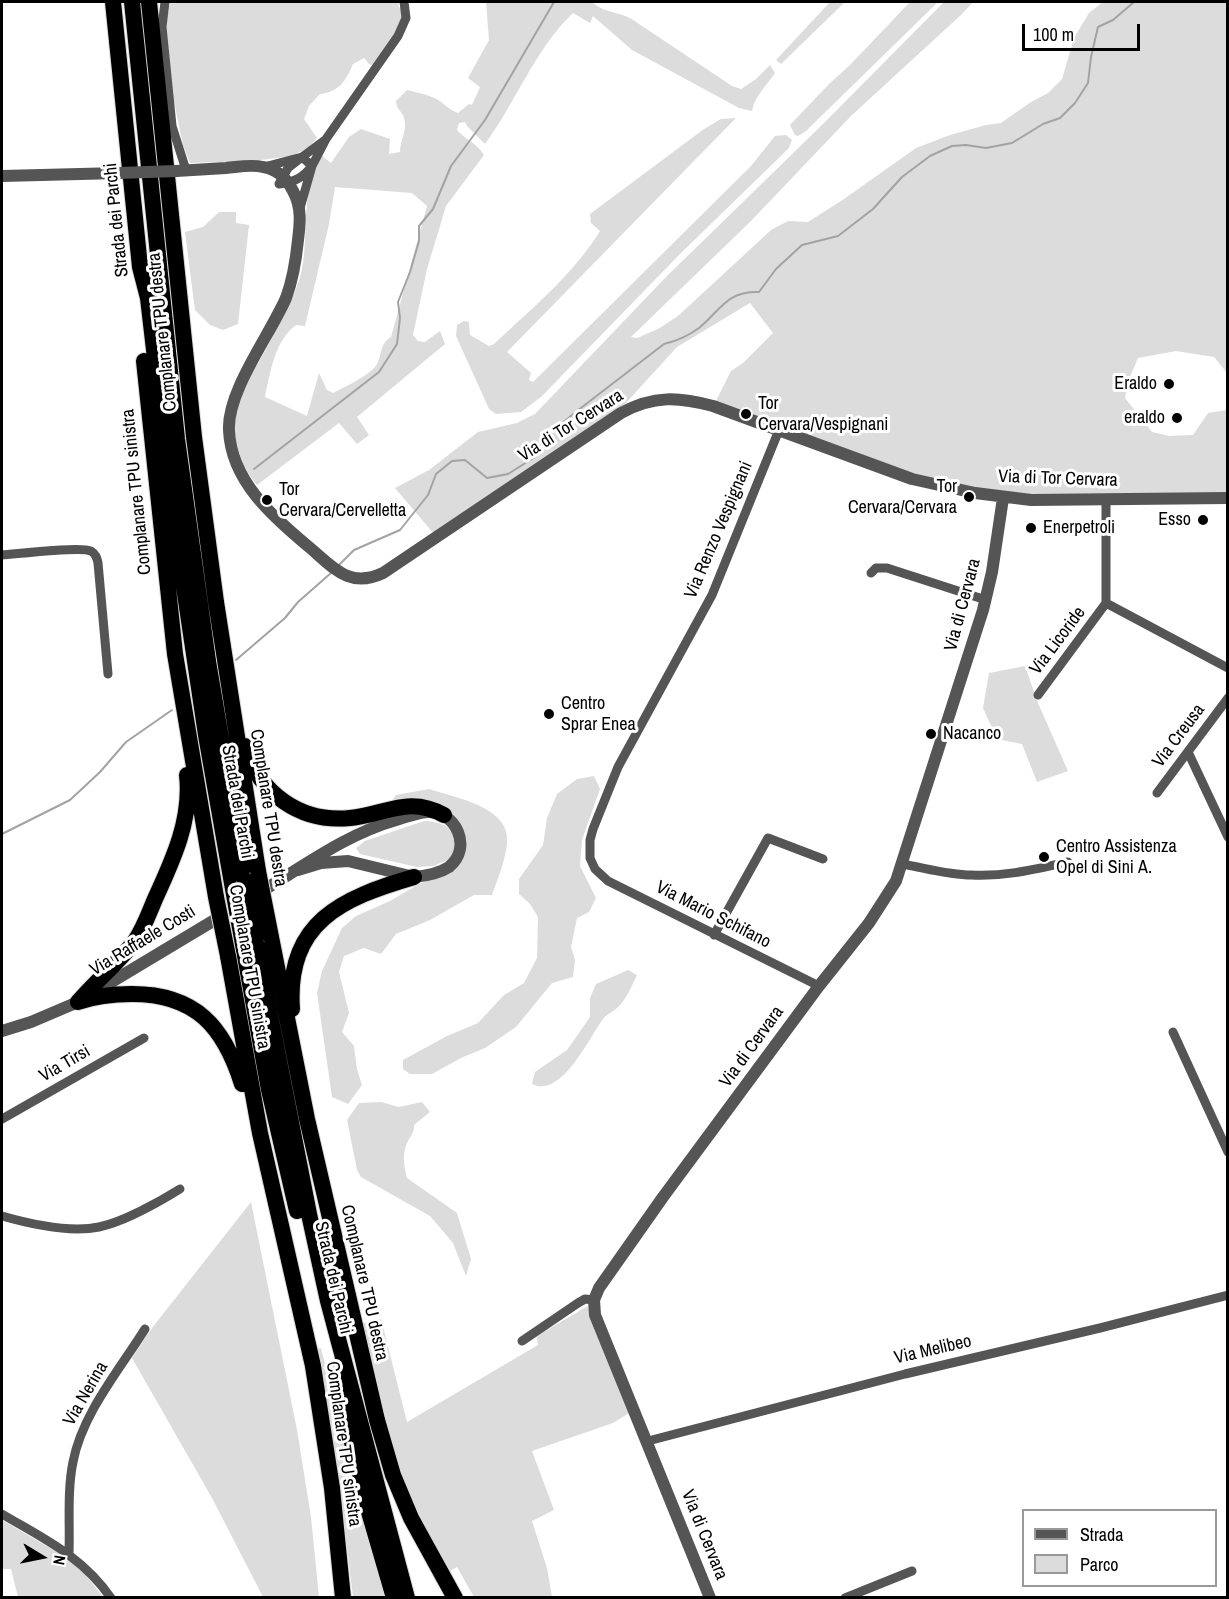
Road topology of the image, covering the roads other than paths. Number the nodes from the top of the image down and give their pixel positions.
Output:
1 (113, 2) edge
2 (132, 2) edge
3 (149, 2) edge
4 (165, 2) edge
5 (404, 2) edge
6 (327, 139) junction
7 (302, 157) junction
8 (312, 166) junction
9 (263, 167) junction
10 (229, 168) junction
11 (181, 171) junction
12 (2, 176) edge
13 (283, 181) junction
14 (299, 210) junction
15 (298, 240) junction
16 (140, 267) junction
17 (779, 430) junction
18 (1003, 498) junction
19 (1227, 498) edge
20 (1106, 499) junction
21 (2, 555) edge
22 (871, 573) dead end
23 (986, 600) junction
24 (216, 602) junction
25 (1106, 603) junction
26 (171, 630) junction
27 (1227, 668) edge
28 (108, 674) dead end
29 (1038, 695) dead end
30 (1227, 698) edge
31 (1188, 752) junction
32 (1157, 793) dead end
33 (444, 814) junction
34 (1227, 837) edge
35 (823, 859) dead end
36 (1068, 862) dead end
37 (902, 864) junction
38 (595, 869) joint
39 (298, 870) junction
40 (414, 877) junction
41 (245, 880) junction
42 (714, 935) junction
43 (257, 944) junction
44 (819, 986) junction
45 (78, 1002) junction
46 (2, 1031) edge
47 (1173, 1032) dead end
48 (144, 1038) dead end
49 (295, 1061) junction
50 (2, 1119) edge
51 (260, 1133) junction
52 (1227, 1152) edge
53 (180, 1189) dead end
54 (2, 1216) edge
55 (1227, 1295) edge
56 (594, 1300) junction
57 (145, 1329) dead end
58 (522, 1341) dead end
59 (648, 1442) junction
60 (2, 1514) edge
61 (69, 1554) junction
62 (912, 1571) dead end
63 (111, 1598) edge
64 (343, 1598) edge
65 (394, 1598) edge
66 (407, 1598) edge
67 (455, 1598) edge
68 (710, 1598) edge
69 (844, 1598) edge

1 - 16 highway, Strada dei Parchi
2 - 41 highway, Strada dei Parchi
3 - 24 highway, Complanare TPU destra
4 - 11 street
5 - 6 street
6 - 7 street
6 - 8 street
7 - 8 street
7 - 9 street
7 - 13 street
8 - 13 street
8 - 14 street
9 - 10 street
9 - 13 street
10 - 11 street
10 - 13 street
11 - 12 street, bridge
13 - 14 street, Via di Tor Cervara
13 - 15 street, Via di Tor Cervara
14 - 15 street, Via di Tor Cervara
15 - 17 street, Via di Tor Cervara
16 - 26 highway, Complanare TPU sinistra
16 - 41 highway, Strada dei Parchi
17 - 18 street, Via di Tor Cervara
17 - 38 street, Via Renzo Vespignani
18 - 20 street, Via di Tor Cervara
18 - 23 street, Via di Cervara
19 - 20 street, Via di Tor Cervara
20 - 25 street, Via Licoride
21 - 28 street
22 - 23 street
23 - 37 street, Via di Cervara
24 - 33 highway
24 - 41 highway, Complanare TPU destra
25 - 27 street
25 - 29 street, Via Licoride
26 - 45 highway
26 - 51 highway, Complanare TPU sinistra, bridge
30 - 31 street, Via Creusa
31 - 32 street, Via Creusa
31 - 34 street
33 - 39 street, Via Raffaele Costi
33 - 40 street, Via Raffaele Costi
35 - 42 street
36 - 37 street
37 - 44 street, Via di Cervara
38 - 42 street, Via Mario Schifano
39 - 40 street, Via Raffaele Costi
39 - 45 street, Via Raffaele Costi
40 - 49 highway
41 - 43 highway, Strada dei Parchi, bridge
41 - 43 highway, Complanare TPU destra, bridge
42 - 44 street, Via Mario Schifano
43 - 49 highway, Complanare TPU destra
43 - 65 highway, Strada dei Parchi
43 - 66 highway, Strada dei Parchi
44 - 56 street, Via di Cervara
45 - 46 street, Via Raffaele Costi
45 - 51 highway
47 - 52 street
48 - 50 street, Via Tirsi
49 - 67 highway, Complanare TPU destra
51 - 64 highway, Complanare TPU sinistra
53 - 54 street
55 - 59 street, Via Melibeo
56 - 58 street
56 - 59 street, Via di Cervara
57 - 61 street, Via Nerina
59 - 68 street, Via di Cervara
60 - 61 street
61 - 63 street
62 - 69 street

